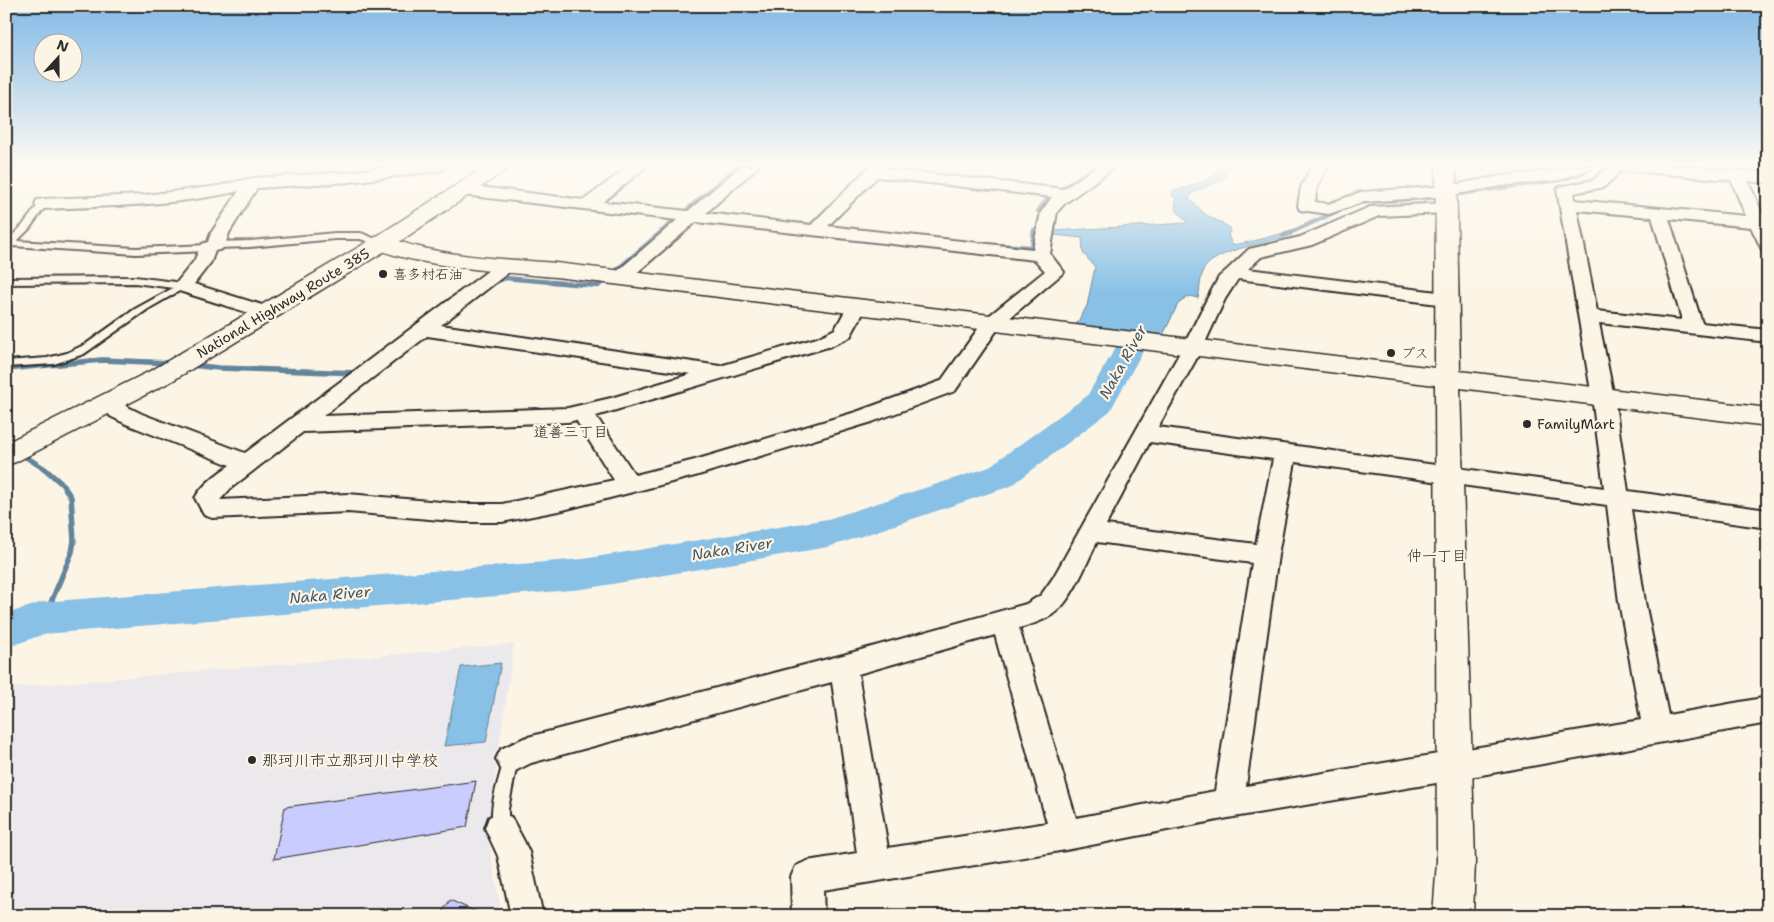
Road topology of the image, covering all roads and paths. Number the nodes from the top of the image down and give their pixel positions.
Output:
1 (39, 209) edge
2 (235, 209) edge
3 (419, 209) edge
4 (623, 209) edge
5 (701, 209) edge
6 (836, 209) edge
7 (1051, 209) edge
8 (1387, 209) edge
9 (1447, 209) edge
10 (1569, 209) edge
11 (1619, 209) edge
12 (1756, 209) edge
13 (1659, 213) junction
14 (692, 217) junction
15 (1763, 223) edge
16 (815, 230) junction
17 (382, 243) junction
18 (8, 245) edge
19 (212, 246) junction
20 (1768, 246) edge
21 (1041, 255) junction
22 (507, 265) junction
23 (1234, 273) junction
24 (620, 278) junction
25 (6, 281) edge
26 (183, 286) junction
27 (1446, 299) junction
28 (857, 306) junction
29 (268, 313) junction
30 (1587, 316) junction
31 (998, 324) junction
32 (1694, 328) junction
33 (424, 329) junction
34 (1768, 336) edge
35 (1187, 346) junction
36 (6, 364) edge
37 (721, 373) junction
38 (1448, 378) junction
39 (1603, 397) junction
40 (115, 407) junction
41 (582, 412) junction
42 (1768, 417) edge
43 (296, 425) junction
44 (1144, 433) junction
45 (1285, 452) junction
46 (6, 455) edge
47 (247, 463) junction
48 (6, 470) edge
49 (1449, 474) junction
50 (629, 484) junction
51 (1618, 498) junction
52 (1768, 519) edge
53 (1090, 532) junction
54 (1266, 555) junction
55 (1004, 621) junction
56 (843, 667) junction
57 (1768, 710) edge
58 (1657, 728) junction
59 (511, 759) joint
60 (1454, 766) junction
61 (1228, 803) junction
62 (500, 828) joint
63 (1066, 835) junction
64 (875, 866) junction
65 (527, 916) edge
66 (808, 916) edge
67 (1453, 916) edge

1 - 18 lane
2 - 19 street
3 - 17 main road
4 - 14 street
5 - 14 street
6 - 16 street
7 - 21 street
8 - 23 street
9 - 27 main road
10 - 30 street
11 - 13 street
12 - 15 street
13 - 15 street
13 - 32 street
14 - 16 street
14 - 24 street
15 - 20 street
16 - 21 street
17 - 19 lane
17 - 22 main road
17 - 29 main road, National Highway Route 385
17 - 40 main road, National Highway Route 385
18 - 19 lane
19 - 26 street
21 - 31 street
22 - 24 main road
22 - 33 street
23 - 27 street
23 - 35 street
24 - 28 main road
25 - 26 lane
26 - 29 street
26 - 36 lane
27 - 38 main road
28 - 31 main road
28 - 37 street
29 - 40 main road, National Highway Route 385
30 - 32 street
30 - 39 street
31 - 35 main road
31 - 50 street
32 - 34 street
33 - 37 street
33 - 43 street
35 - 38 main road
35 - 44 street
37 - 41 street
38 - 39 main road
38 - 49 main road
39 - 42 main road
39 - 51 street
40 - 46 main road, National Highway Route 385
40 - 47 street
40 - 48 main road, National Highway Route 385
41 - 43 street
41 - 50 street
43 - 47 street
44 - 45 street
44 - 53 street
45 - 49 street
45 - 54 street
47 - 50 street
49 - 51 street
49 - 60 main road
51 - 52 street
51 - 58 street
53 - 54 street
53 - 55 street
54 - 61 street
55 - 56 street
55 - 63 street
56 - 59 street
56 - 64 street
57 - 58 street
58 - 60 street
59 - 62 lane
60 - 61 street
60 - 67 main road
61 - 63 street
62 - 65 street
63 - 64 street
64 - 66 street

